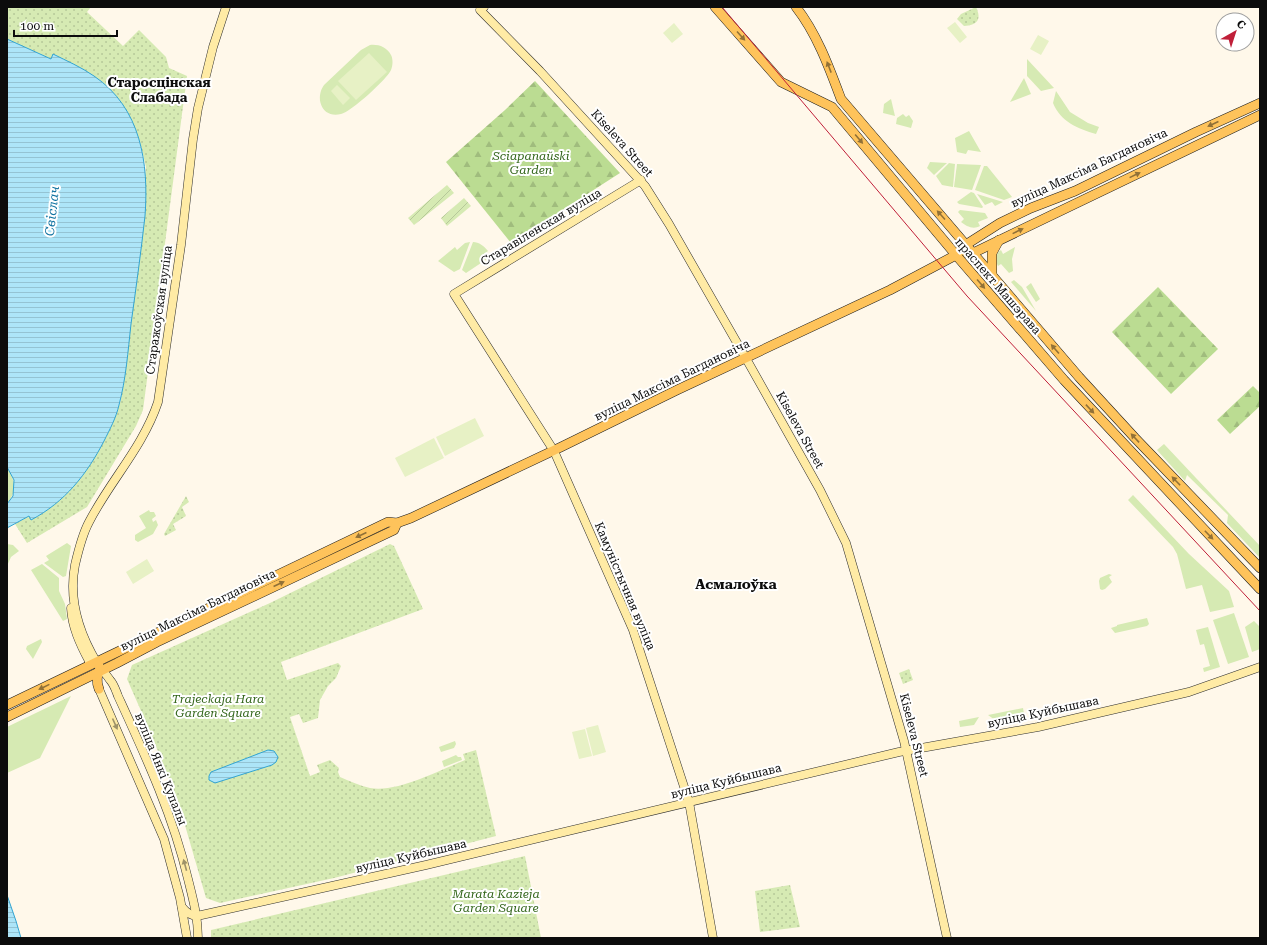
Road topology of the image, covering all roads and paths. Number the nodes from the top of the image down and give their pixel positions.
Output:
1 (226, 7) edge
2 (715, 7) edge
3 (796, 7) edge
4 (482, 9) edge
5 (845, 102) junction
6 (1260, 103) edge
7 (836, 111) junction
8 (1260, 115) edge
9 (1157, 151) junction
10 (1164, 161) junction
11 (641, 180) junction
12 (999, 240) junction
13 (967, 244) junction
14 (973, 253) junction
15 (956, 255) junction
16 (992, 276) junction
17 (454, 294) joint
18 (745, 358) junction
19 (1079, 377) junction
20 (1064, 380) junction
21 (554, 451) junction
22 (1162, 466) junction
23 (1152, 475) junction
24 (397, 523) junction
25 (1260, 568) edge
26 (1260, 589) edge
27 (117, 663) junction
28 (1260, 666) edge
29 (97, 667) junction
30 (111, 680) junction
31 (76, 683) junction
32 (99, 689) junction
33 (7, 705) edge
34 (7, 717) edge
35 (907, 750) junction
36 (689, 802) junction
37 (151, 807) junction
38 (170, 816) junction
39 (194, 903) junction
40 (182, 907) junction
41 (211, 913) junction
42 (197, 916) junction
43 (187, 937) edge
44 (198, 937) edge
45 (713, 938) edge
46 (947, 938) edge

1 - 29 main road, Старажоўская вуліца
2 -> 7 main road, праспект Машэрава
5 -> 3 main road, праспект Машэрава
4 - 11 main road, Kiseleva Street
5 - 7 main road
13 -> 5 main road, праспект Машэрава
6 -> 9 main road, вуліца Максіма Багдановіча
7 -> 15 main road, праспект Машэрава
8 - 10 main road, вуліца Максіма Багдановіча
9 - 10 main road
9 - 13 main road, вуліца Максіма Багдановіча
12 -> 10 main road, вуліца Максіма Багдановіча
11 - 17 main road, Старавіленская вуліца
11 - 18 main road, Kiseleva Street
12 - 14 main road, вуліца Максіма Багдановіча
12 - 16 main road
13 - 14 main road, праспект Машэрава
13 - 15 main road, вуліца Максіма Багдановіча
14 - 15 main road, вуліца Максіма Багдановіча
14 - 16 main road, праспект Машэрава
15 - 18 main road, вуліца Максіма Багдановіча
15 -> 20 main road, праспект Машэрава
19 -> 16 main road, праспект Машэрава
17 - 21 main road, Камуністычная вуліца
18 - 21 main road, вуліца Максіма Багдановіча
18 - 35 main road, Kiseleva Street
19 - 20 main road
22 -> 19 main road, праспект Машэрава
20 -> 23 main road, праспект Машэрава
21 - 24 main road, вуліца Максіма Багдановіча
21 - 36 main road, Камуністычная вуліца
22 - 23 main road
25 -> 22 main road, праспект Машэрава
23 -> 26 main road, праспект Машэрава
27 -> 24 main road, вуліца Максіма Багдановіча
24 -> 29 main road, вуліца Максіма Багдановіча
27 - 29 main road, вуліца Максіма Багдановіча
27 - 30 main road
28 - 35 main road, вуліца Куйбышава
29 - 30 main road
29 - 31 main road, вуліца Максіма Багдановіча
29 - 32 main road
29 -> 33 main road, вуліца Максіма Багдановіча
30 - 38 main road, вуліца Янкі Купалы
31 - 32 main road
31 - 34 main road, вуліца Максіма Багдановіча
32 -> 37 main road, вуліца Янкі Купалы
35 - 36 main road, вуліца Куйбышава
35 - 46 main road, Kiseleva Street
36 - 41 main road, вуліца Куйбышава
36 - 45 main road, Камуністычная вуліца
37 - 38 main road
37 - 40 main road, вуліца Янкі Купалы
39 -> 38 main road, вуліца Янкі Купалы
39 - 41 main road
39 - 42 main road, вуліца Янкі Купалы
40 - 42 main road
40 - 43 main road, вуліца Янкі Купалы
41 - 42 main road, вуліца Куйбышава
41 - 44 main road
42 - 43 main road
42 - 44 main road, вуліца Янкі Купалы

